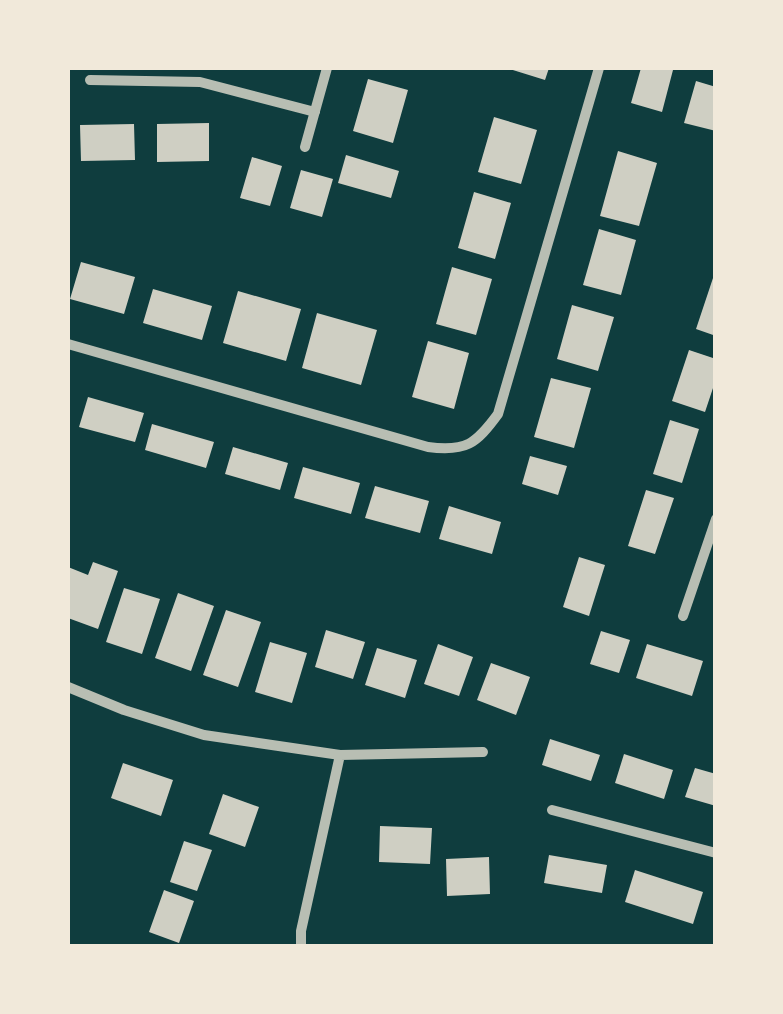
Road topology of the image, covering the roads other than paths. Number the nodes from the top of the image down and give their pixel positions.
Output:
1 (328, 68) edge
2 (599, 68) edge
3 (90, 80) dead end
4 (315, 112) junction
5 (305, 147) dead end
6 (68, 344) edge
7 (716, 519) edge
8 (683, 616) dead end
9 (68, 687) edge
10 (483, 752) dead end
11 (340, 754) junction
12 (552, 810) dead end
13 (716, 853) edge
14 (301, 946) edge

1 - 4 street
2 - 6 street
3 - 4 street
4 - 5 street
7 - 8 street
9 - 11 street
10 - 11 street
11 - 14 street
12 - 13 street

